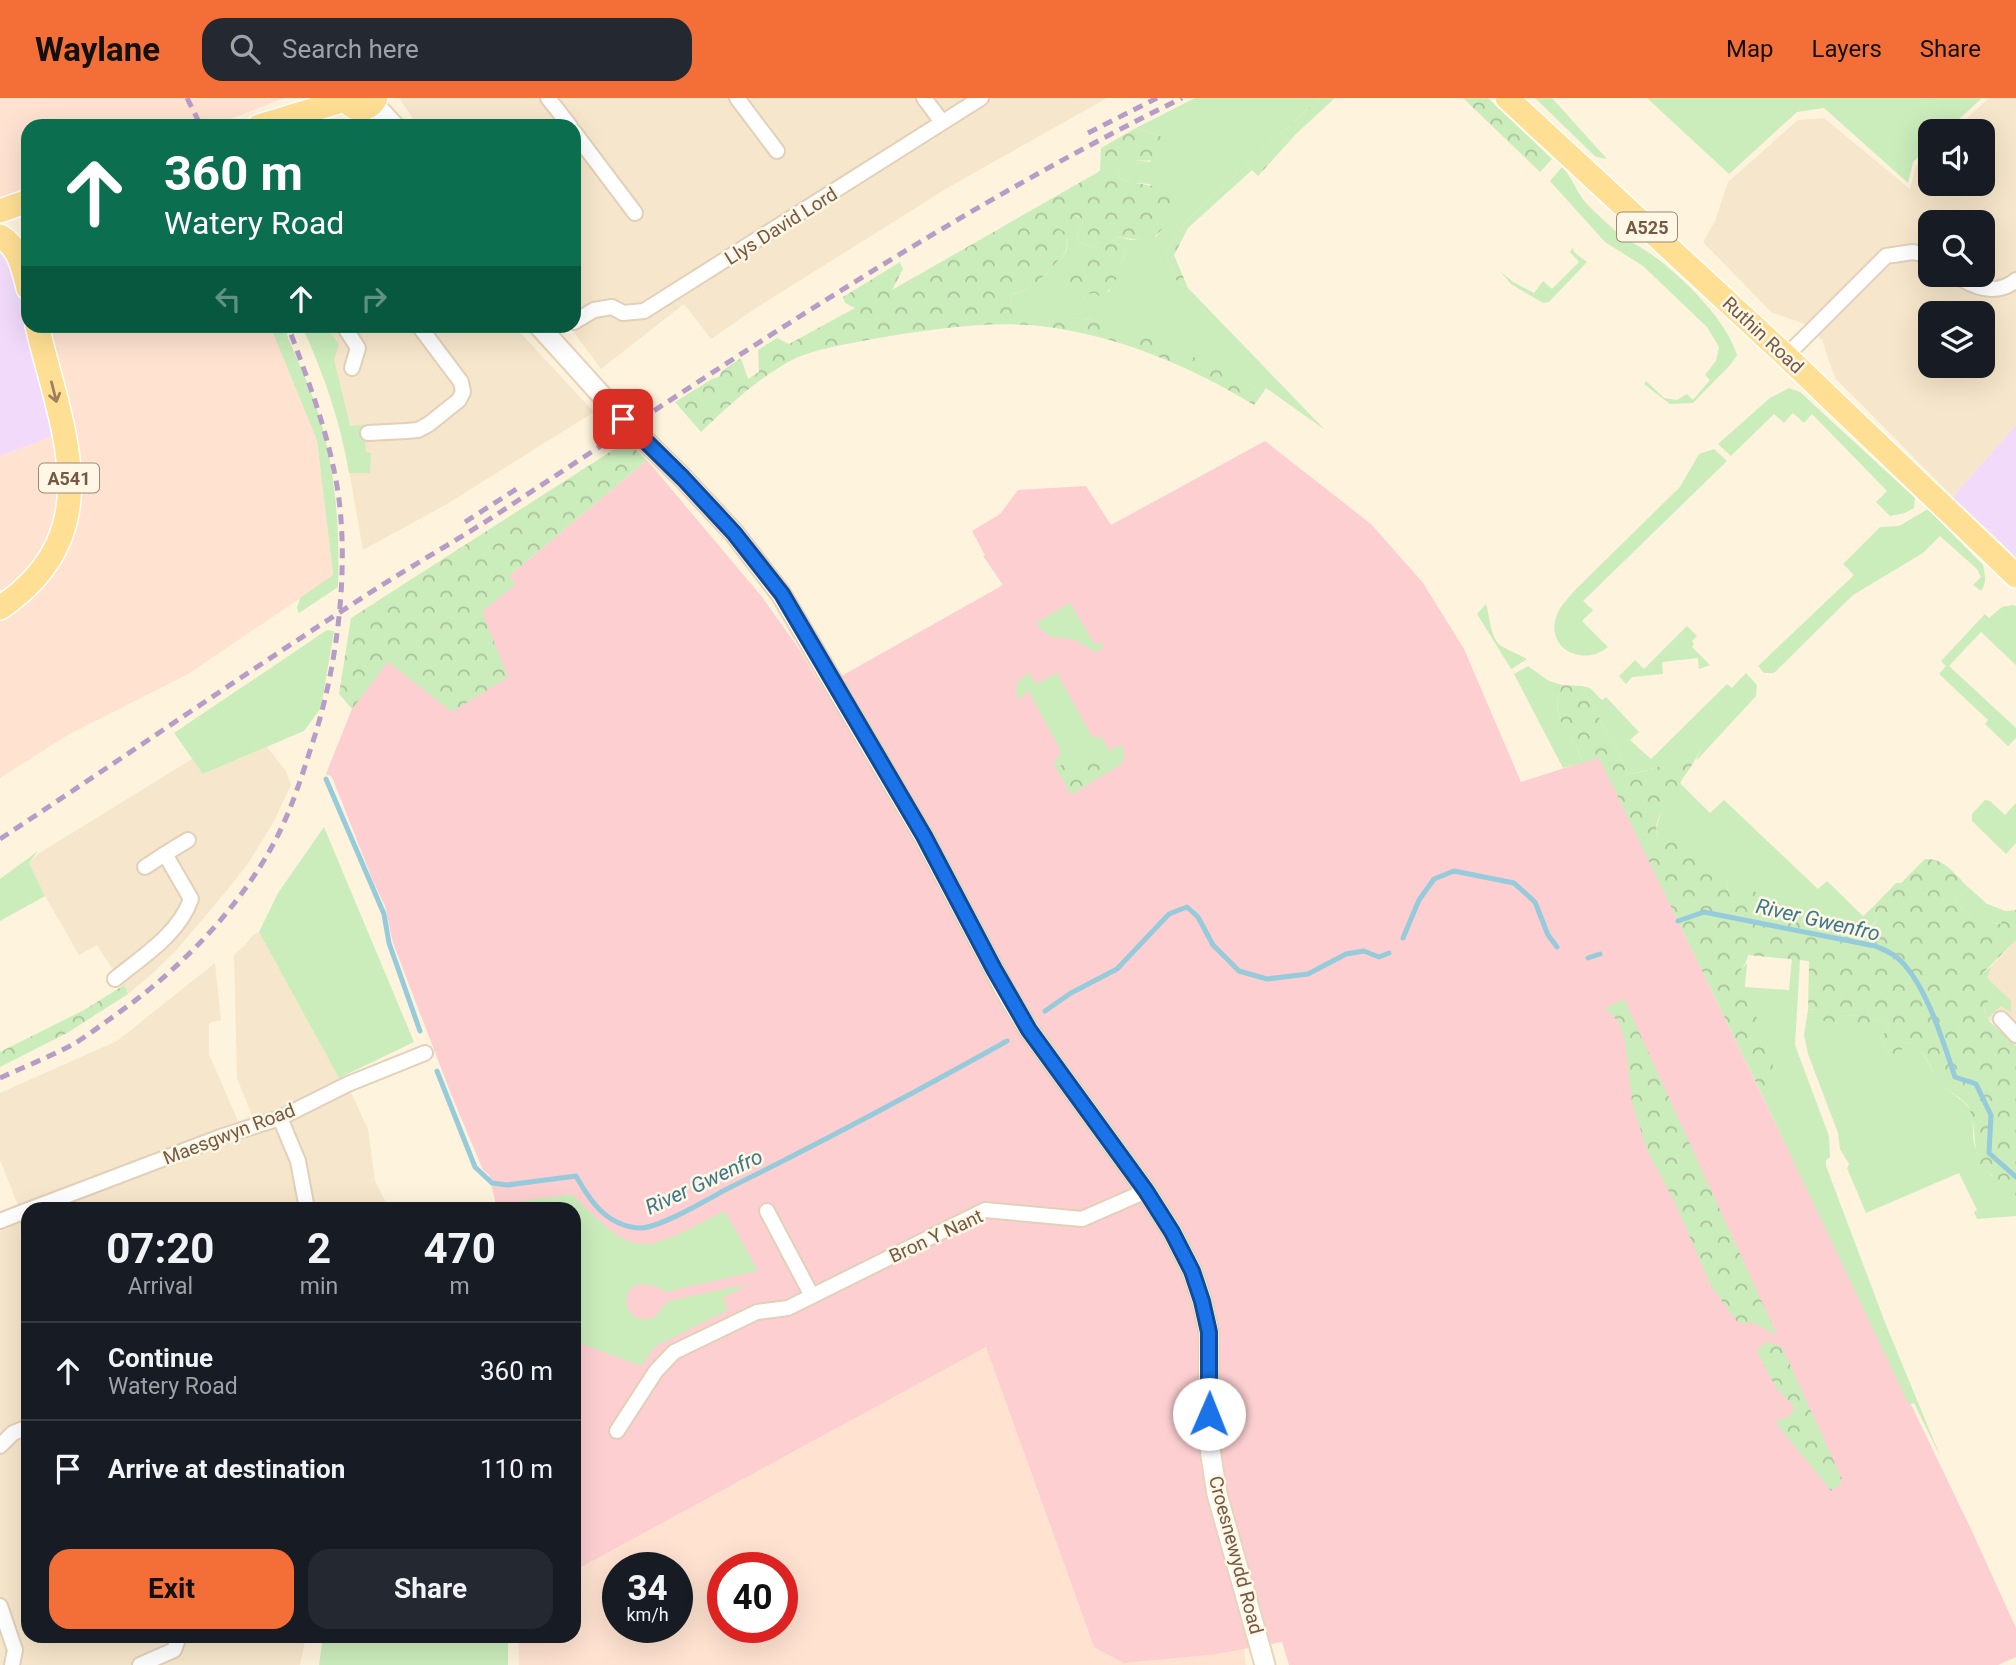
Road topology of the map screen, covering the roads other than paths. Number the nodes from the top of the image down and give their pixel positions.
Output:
1 (548, 98) edge
2 (737, 98) edge
3 (924, 98) edge
4 (981, 98) edge
5 (1507, 98) edge
6 (345, 99) edge
7 (375, 101) edge
8 (280, 119) edge
9 (389, 119) edge
10 (564, 119) edge
11 (942, 122) junction
12 (581, 141) edge
13 (777, 151) dead end
14 (21, 204) edge
15 (0, 211) edge
16 (635, 213) dead end
17 (0, 236) edge
18 (21, 248) edge
19 (1918, 253) edge
20 (2016, 280) edge
21 (1981, 287) edge
22 (581, 318) edge
23 (39, 333) edge
24 (348, 333) edge
25 (424, 333) edge
26 (545, 333) edge
27 (1786, 356) junction
28 (352, 368) dead end
29 (368, 433) dead end
30 (2016, 576) edge
31 (0, 608) edge
32 (188, 840) dead end
33 (165, 855) junction
34 (145, 867) dead end
35 (115, 979) dead end
36 (2001, 1019) dead end
37 (2016, 1035) edge
38 (425, 1053) dead end
39 (280, 1118) junction
40 (1146, 1191) junction
41 (50, 1202) edge
42 (306, 1202) edge
43 (767, 1211) dead end
44 (21, 1213) edge
45 (0, 1221) edge
46 (812, 1296) junction
47 (21, 1430) edge
48 (617, 1431) dead end
49 (0, 1446) edge
50 (0, 1606) edge
51 (176, 1643) edge
52 (12, 1665) edge
53 (140, 1665) edge
54 (1265, 1665) edge

1 - 10 street
2 - 13 street
3 - 11 street
4 - 11 street, Llys David Lord
5 - 27 main road, Ruthin Road / A525
6 - 7 main road
6 - 8 main road
7 - 9 street
11 - 22 street, Llys David Lord
12 - 16 street
14 - 15 main road
17 - 18 main road
19 - 27 street
20 - 21 street
23 -> 31 main road, A541
24 - 28 street
25 - 29 street
26 - 40 street, Croesnewydd Road
27 - 30 main road, Ruthin Road / A525
32 - 33 street
33 - 34 street
33 - 35 street
36 - 37 street
38 - 39 street, Maesgwyn Road
39 - 41 street, Maesgwyn Road
39 - 42 street
40 - 46 street, Bron Y Nant
40 - 54 street, Croesnewydd Road
43 - 46 street
44 - 45 street, Maesgwyn Road
46 - 48 street, Bron Y Nant
47 - 49 street
50 - 52 street
51 - 53 street

